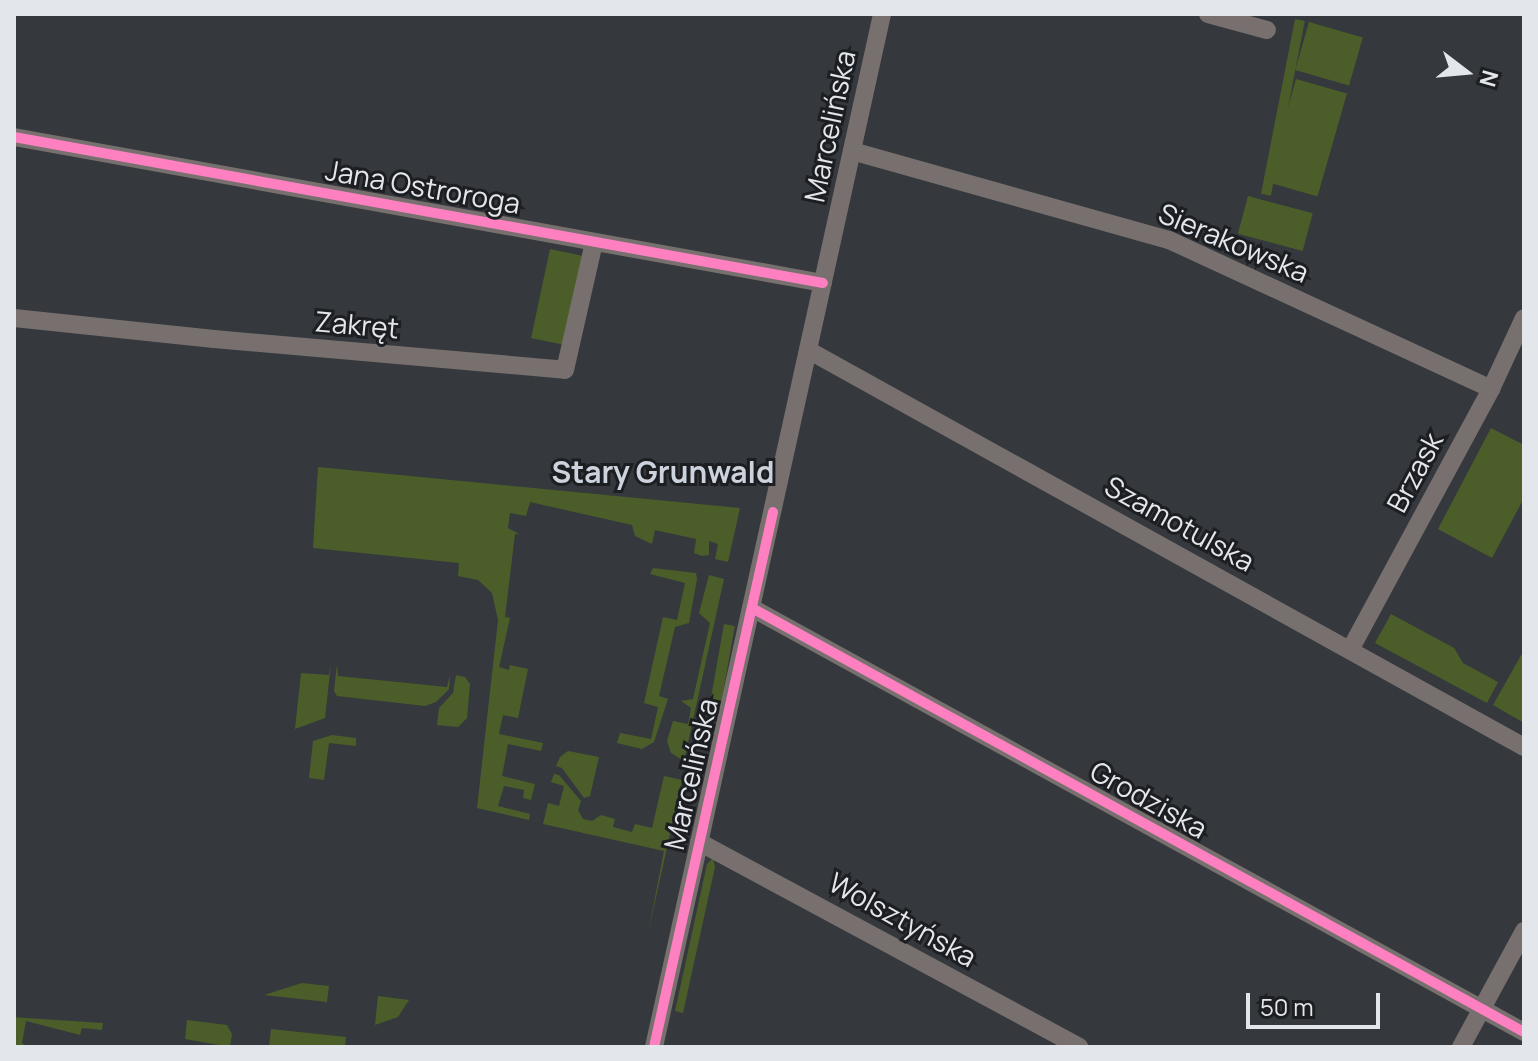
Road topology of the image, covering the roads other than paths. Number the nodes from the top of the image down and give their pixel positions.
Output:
1 (1208, 14) edge
2 (878, 15) edge
3 (1267, 30) dead end
4 (14, 137) edge
5 (852, 151) junction
6 (594, 242) junction
7 (823, 283) junction
8 (14, 318) edge
9 (1524, 318) edge
10 (1518, 348) edge
11 (808, 350) junction
12 (1491, 389) junction
13 (752, 608) junction
14 (1350, 650) junction
15 (1524, 747) edge
16 (699, 842) junction
17 (1524, 931) edge
18 (1482, 1009) junction
19 (1524, 1032) edge
20 (656, 1046) edge
21 (1079, 1047) edge
22 (1461, 1047) edge

1 - 3 street
2 - 5 street, Marcelińska
4 - 6 street, Jana Ostroroga
5 - 7 street, Marcelińska
5 - 12 street, Sierakowska
6 - 7 street, Jana Ostroroga
6 - 8 street, Zakręt
7 - 11 street, Marcelińska
9 - 10 street, Brzask
10 - 12 street, Brzask
11 - 13 street, Marcelińska
11 - 14 street, Szamotulska
12 - 14 street, Brzask
13 - 16 street, Marcelińska
13 - 18 street, Grodziska
14 - 15 street, Szamotulska
16 - 20 street, Marcelińska
16 - 21 street, Wolsztyńska
17 - 18 street
18 - 19 street, Grodziska
18 - 22 street

